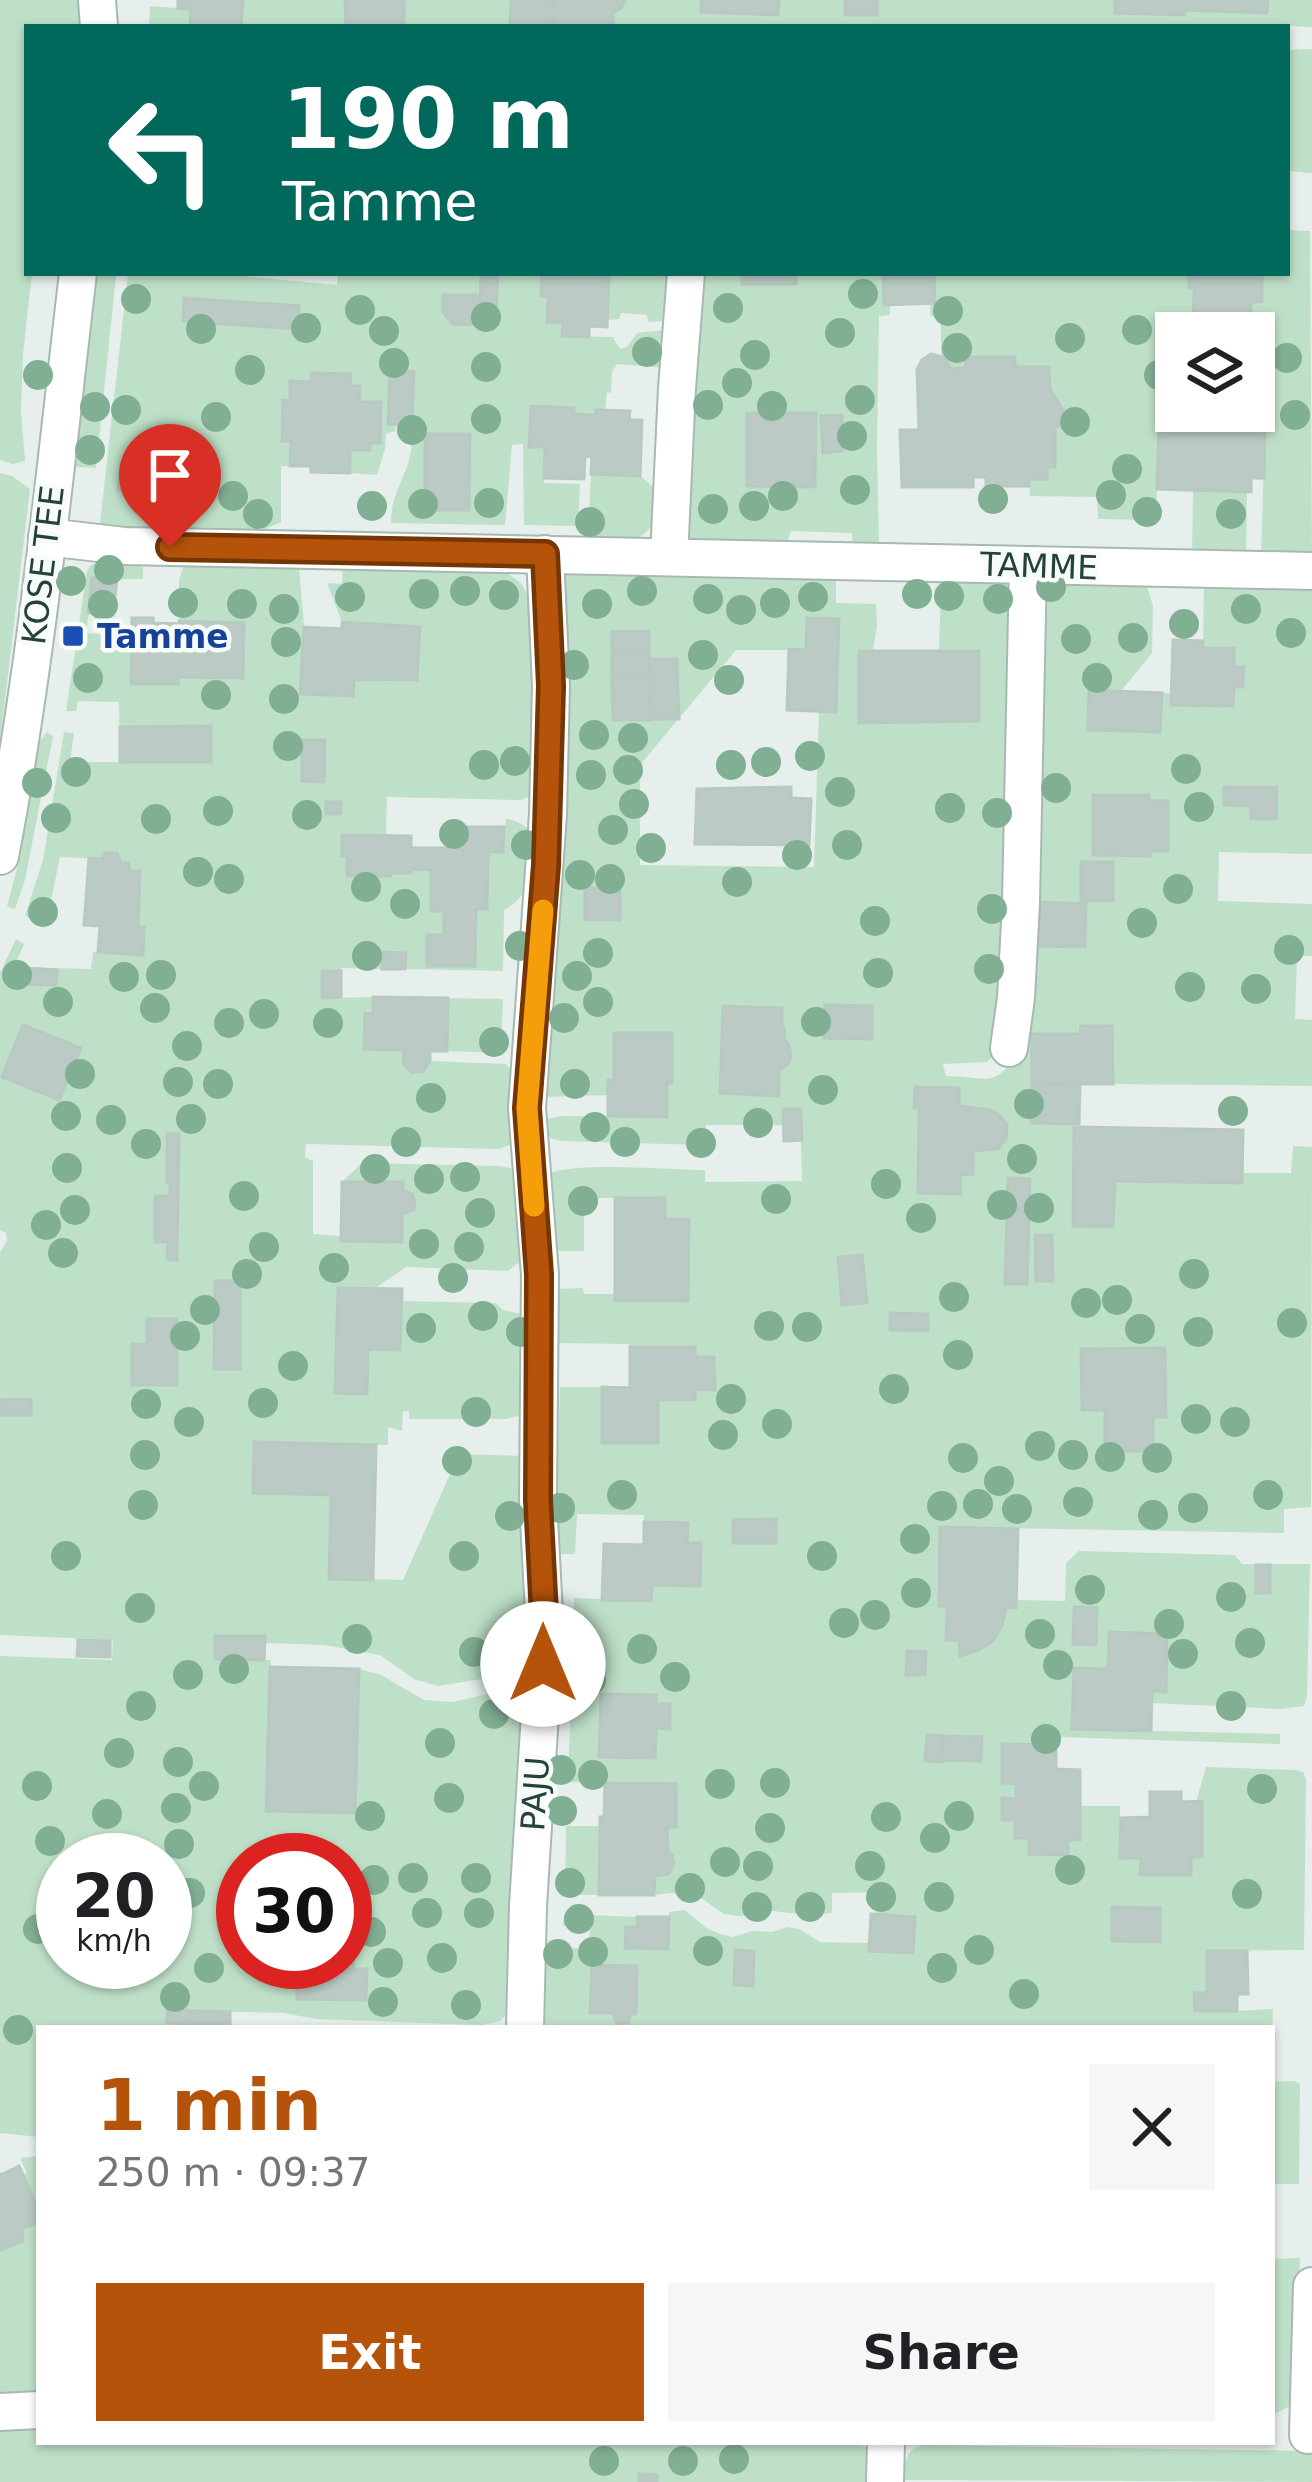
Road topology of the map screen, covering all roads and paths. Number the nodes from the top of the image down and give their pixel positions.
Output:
1 (78, 276) edge
2 (686, 276) edge
3 (47, 537) junction
4 (545, 554) junction
5 (670, 557) junction
6 (1028, 565) junction
7 (1312, 571) edge
8 (0, 856) edge
9 (1009, 1048) dead end
10 (525, 2025) edge
11 (1312, 2286) edge
12 (36, 2410) edge
13 (0, 2412) edge
14 (1297, 2435) edge
15 (886, 2445) edge
16 (885, 2482) edge

1 - 3 street, KOSE TEE
2 - 5 street
3 - 4 street, TAMME
3 - 8 street, KOSE TEE
4 - 5 street, TAMME
4 - 10 street, PAJU
5 - 6 street, TAMME
6 - 7 street, TAMME
6 - 9 street
11 - 14 street
12 - 13 street
15 - 16 street

